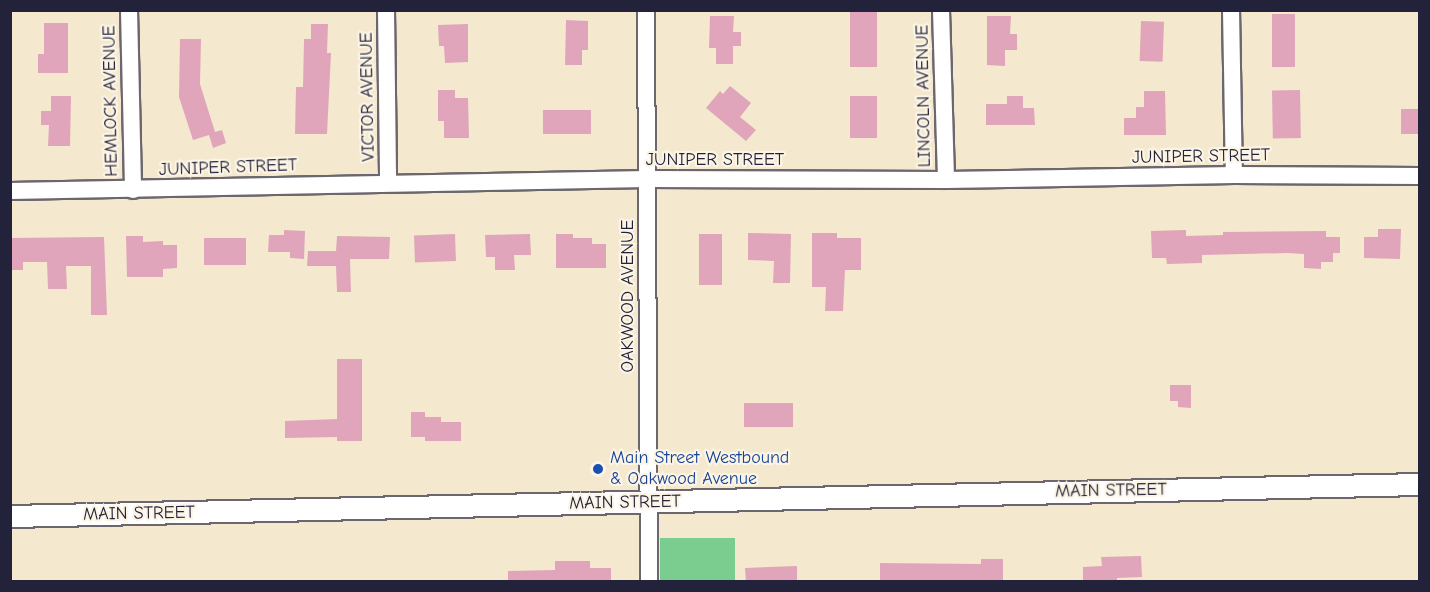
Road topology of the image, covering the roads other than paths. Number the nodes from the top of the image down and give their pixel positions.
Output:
1 (129, 10) edge
2 (386, 10) edge
3 (646, 10) edge
4 (941, 10) edge
5 (1231, 10) edge
6 (1234, 175) junction
7 (1419, 176) edge
8 (648, 179) junction
9 (946, 180) junction
10 (388, 183) junction
11 (133, 190) junction
12 (10, 191) edge
13 (1419, 483) edge
14 (648, 503) junction
15 (10, 516) edge
16 (649, 582) edge

1 - 11 street, HEMLOCK AVENUE
2 - 10 street, VICTOR AVENUE
3 - 8 street, OAKWOOD AVENUE
4 - 9 street, LINCOLN AVENUE
5 - 6 street
6 - 7 street, JUNIPER STREET
6 - 9 street, JUNIPER STREET
8 - 9 street, JUNIPER STREET
8 - 10 street, JUNIPER STREET
8 - 14 street, OAKWOOD AVENUE
10 - 11 street, JUNIPER STREET
11 - 12 street, JUNIPER STREET
13 - 14 main road, MAIN STREET
14 - 15 main road, MAIN STREET
14 - 16 street, OAKWOOD AVENUE

